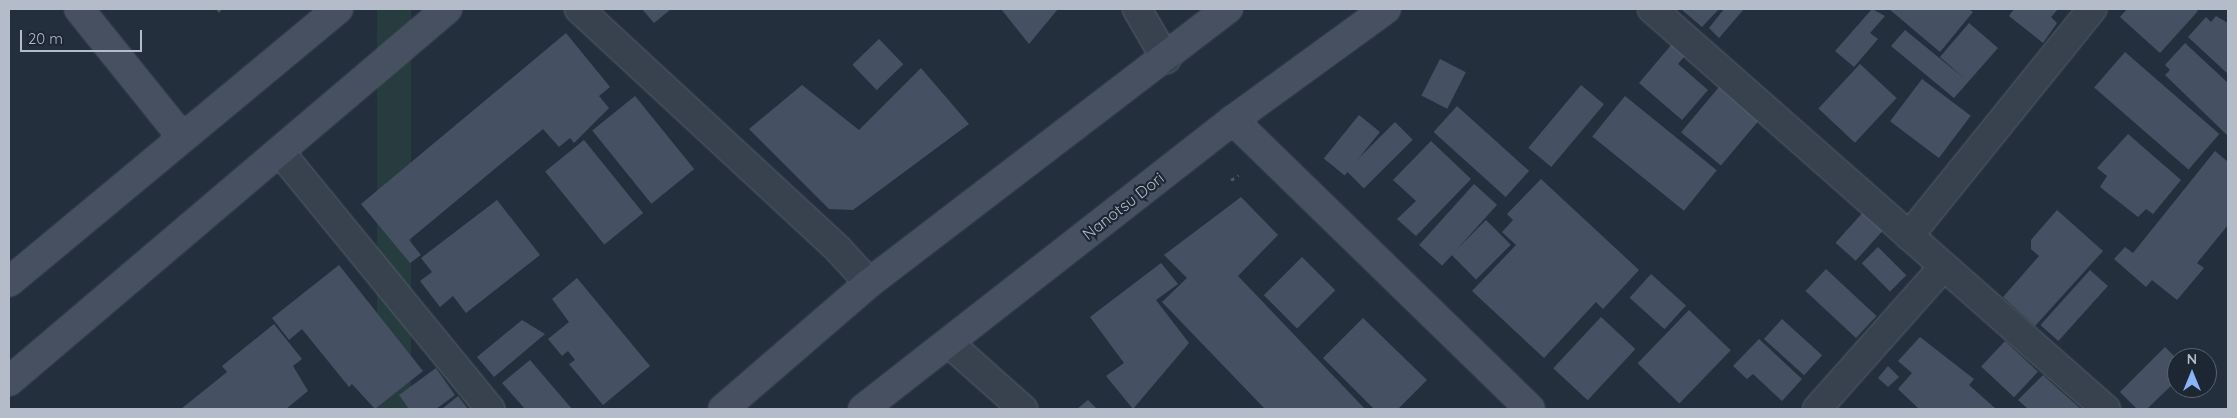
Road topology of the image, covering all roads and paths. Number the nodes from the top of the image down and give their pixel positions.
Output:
1 (79, 9) edge
2 (338, 9) edge
3 (447, 9) edge
4 (580, 9) edge
5 (1137, 9) edge
6 (1228, 9) edge
7 (1386, 9) edge
8 (1652, 9) edge
9 (2092, 9) edge
10 (1166, 59) junction
11 (1233, 120) junction
12 (182, 137) junction
13 (280, 152) junction
14 (1909, 236) junction
15 (1944, 266) junction
16 (9, 282) edge
17 (869, 283) junction
18 (949, 343) junction
19 (9, 381) edge
20 (490, 409) edge
21 (723, 409) edge
22 (863, 409) edge
23 (1023, 409) edge
24 (1530, 409) edge
25 (1817, 409) edge
26 (2106, 409) edge

1 - 12 street
2 - 12 street
3 - 13 street
4 - 17 street
5 - 10 street
6 - 10 street
7 - 11 street, Nanotsu Dori
8 - 14 street
9 - 14 street
10 - 17 street
11 - 18 street, Nanotsu Dori
11 - 24 street
12 - 16 street
13 - 19 street
13 - 20 street
14 - 15 street
15 - 25 street
15 - 26 street
17 - 21 street
18 - 22 street, Nanotsu Dori
18 - 23 street

